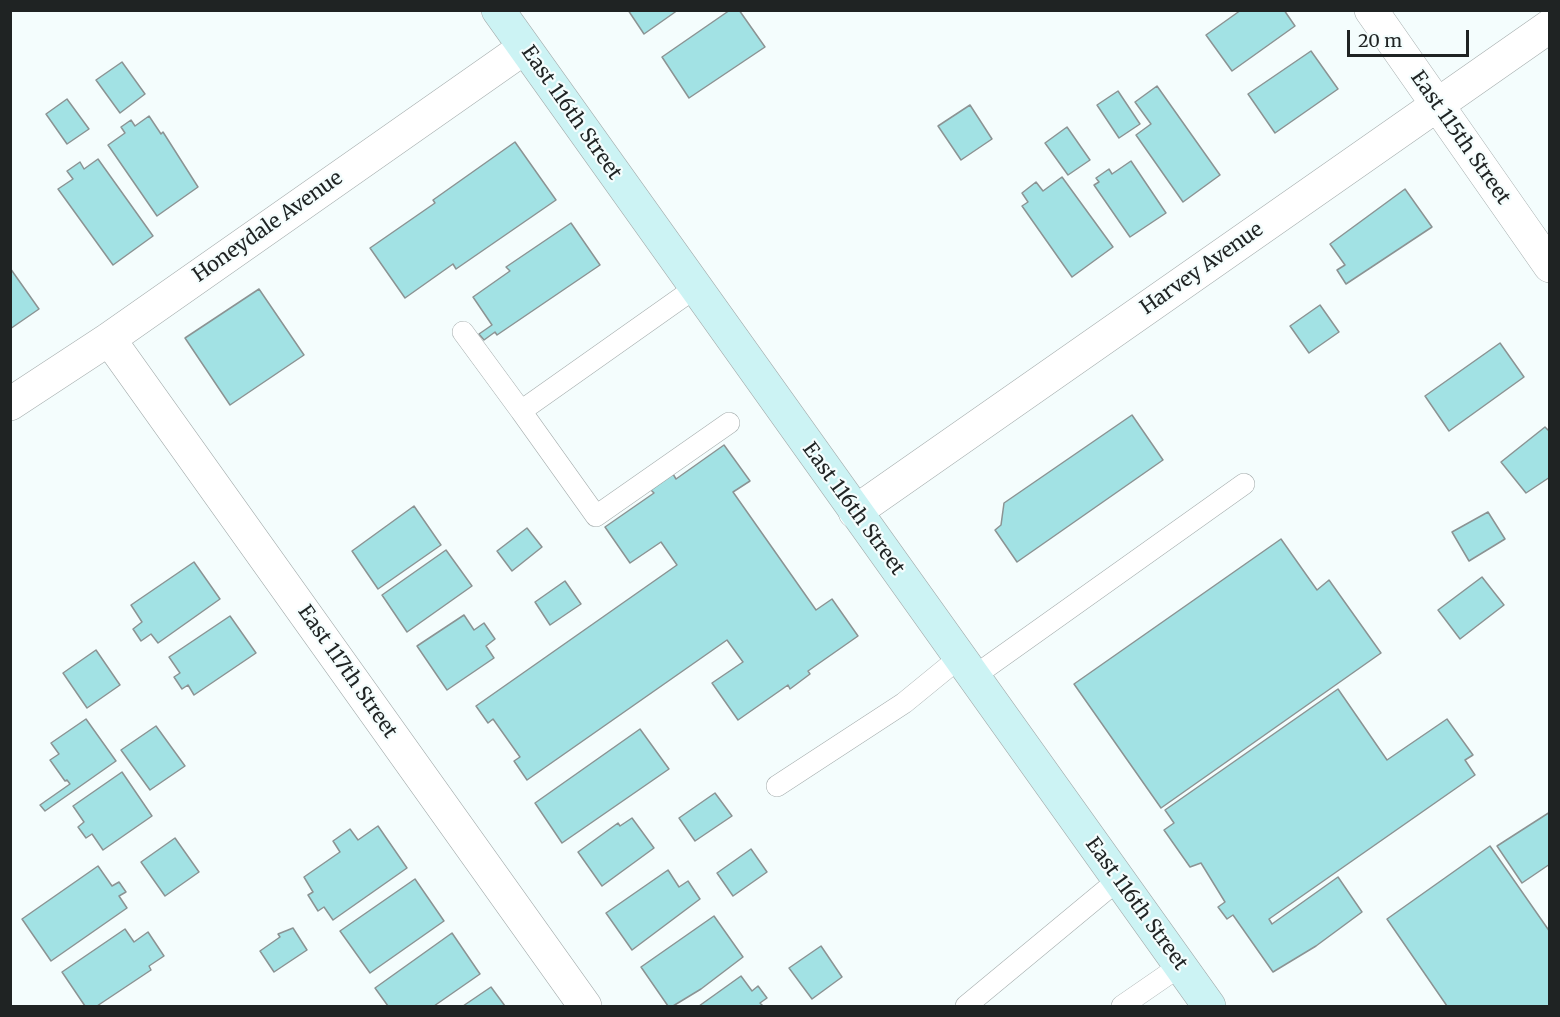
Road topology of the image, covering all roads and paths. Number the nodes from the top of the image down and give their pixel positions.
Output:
1 (498, 10) edge
2 (1371, 10) edge
3 (1550, 27) edge
4 (524, 48) junction
5 (1437, 105) junction
6 (1550, 266) edge
7 (695, 288) junction
8 (463, 332) dead end
9 (109, 339) junction
10 (10, 404) edge
11 (521, 411) junction
12 (729, 423) dead end
13 (1244, 484) dead end
14 (855, 512) junction
15 (966, 668) junction
16 (777, 786) dead end
17 (1118, 880) junction
18 (1180, 966) junction
19 (585, 1006) edge
20 (966, 1006) edge
21 (1122, 1006) edge
22 (1209, 1006) edge

1 - 4 main road, East 116th Street
2 - 5 street, East 115th Street
3 - 5 street, Harvey Avenue
4 - 7 main road, East 116th Street
4 - 9 street, Honeydale Avenue
5 - 6 street, East 115th Street
5 - 14 street, Harvey Avenue
7 - 11 lane
7 - 14 main road, East 116th Street
8 - 11 lane
9 - 10 street, Honeydale Avenue
9 - 19 street, East 117th Street
11 - 12 lane
13 - 15 lane
14 - 15 main road, East 116th Street
15 - 16 lane
15 - 17 main road, East 116th Street
17 - 18 main road, East 116th Street
17 - 20 lane
18 - 21 lane
18 - 22 main road, East 116th Street

